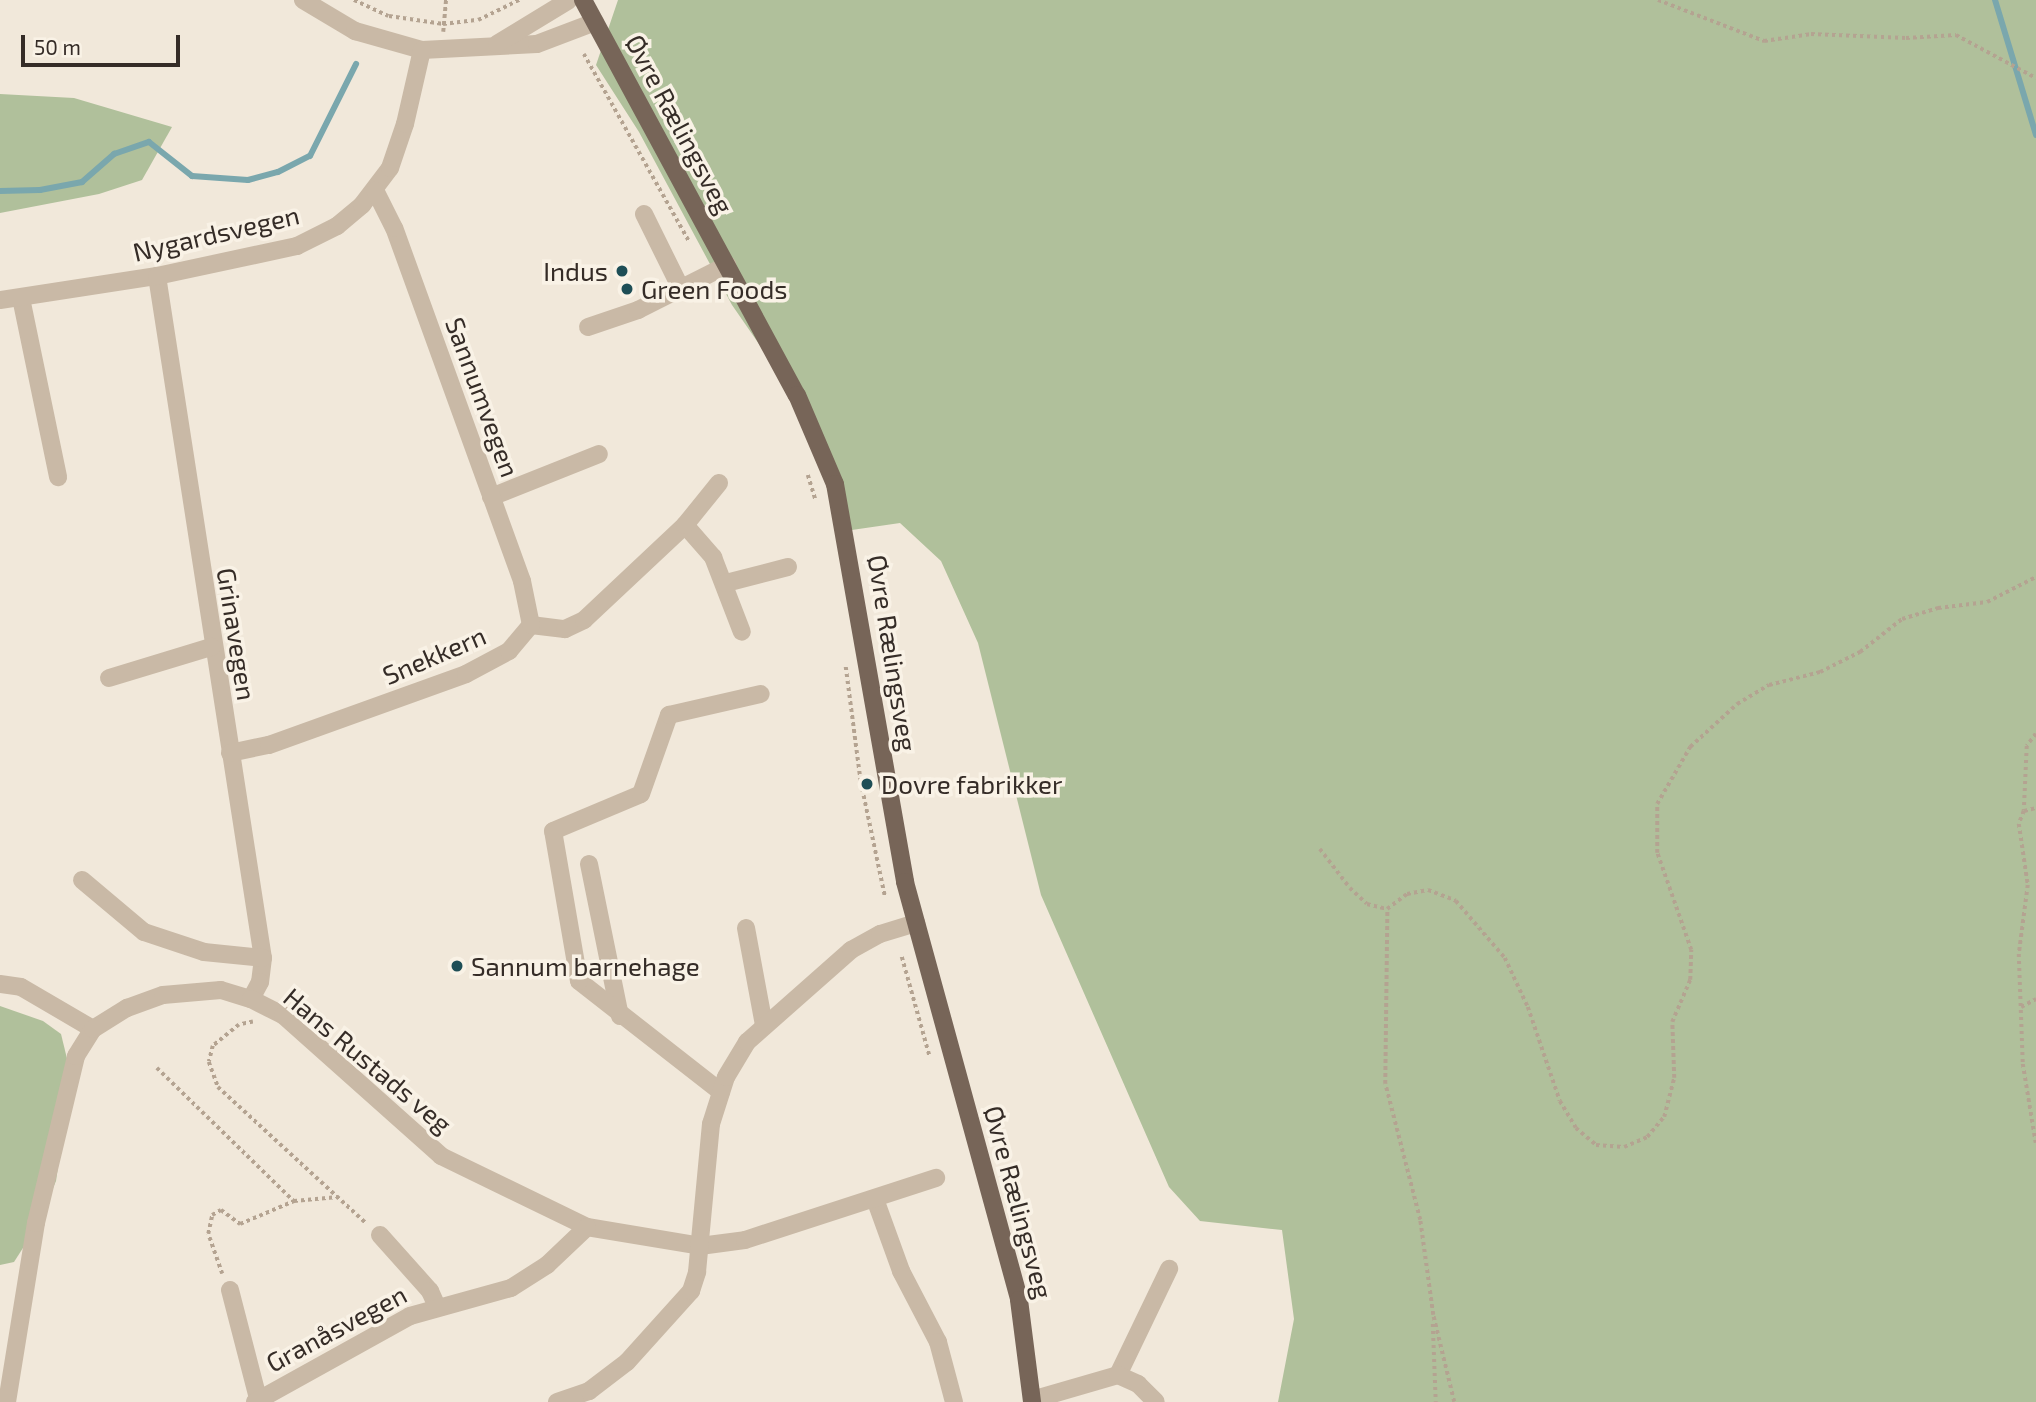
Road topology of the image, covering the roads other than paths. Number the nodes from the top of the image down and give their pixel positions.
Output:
1 (303, 0) edge
2 (569, 0) edge
3 (583, 0) edge
4 (595, 22) junction
5 (494, 46) junction
6 (422, 50) junction
7 (375, 190) junction
8 (644, 214) dead end
9 (727, 265) junction
10 (157, 276) junction
11 (681, 289) junction
12 (21, 298) junction
13 (0, 300) edge
14 (588, 327) dead end
15 (599, 454) dead end
16 (58, 477) dead end
17 (719, 483) dead end
18 (491, 498) junction
19 (685, 525) junction
20 (788, 567) dead end
21 (726, 583) junction
22 (531, 625) junction
23 (742, 632) dead end
24 (211, 647) junction
25 (110, 678) dead end
26 (761, 694) dead end
27 (230, 753) junction
28 (589, 864) dead end
29 (82, 880) dead end
30 (915, 923) junction
31 (746, 928) dead end
32 (263, 958) junction
33 (0, 984) edge
34 (251, 999) junction
35 (620, 1016) junction
36 (764, 1025) junction
37 (93, 1029) junction
38 (721, 1092) junction
39 (936, 1178) dead end
40 (875, 1199) junction
41 (587, 1227) junction
42 (380, 1235) road end
43 (701, 1246) junction
44 (1169, 1269) dead end
45 (230, 1290) road end
46 (437, 1307) junction
47 (1118, 1375) junction
48 (257, 1400) edge
49 (1032, 1401) edge
50 (7, 1402) edge
51 (557, 1402) edge
52 (954, 1402) edge
53 (1156, 1402) edge

1 - 6 street
2 - 5 street
3 - 4 main road, Øvre Rælingsveg
4 - 5 street
4 - 9 main road, Øvre Rælingsveg
5 - 6 street
6 - 7 street, Nygardsvegen
7 - 10 street, Nygardsvegen
7 - 18 street, Sannumvegen
8 - 11 street
9 - 11 street
9 - 30 main road, Øvre Rælingsveg
10 - 12 street, Nygardsvegen
10 - 24 street, Grinavegen
11 - 14 street
12 - 13 street, Nygardsvegen
12 - 16 street
15 - 18 street
17 - 19 street
18 - 22 street, Sannumvegen
19 - 21 street
19 - 22 street
20 - 21 street
21 - 23 street
22 - 27 street, Snekkern
24 - 25 street
24 - 27 street, Grinavegen
26 - 35 street
27 - 32 street, Grinavegen
28 - 35 street
29 - 32 street
30 - 36 street
30 - 49 main road, Øvre Rælingsveg
31 - 36 street
32 - 34 street, Grinavegen
33 - 37 street
34 - 37 street, Hans Rustads veg
34 - 41 street, Hans Rustads veg
35 - 38 street
36 - 38 street
37 - 50 street, Hans Rustads veg
38 - 43 street
39 - 40 street, Hans Rustads veg
40 - 43 street, Hans Rustads veg
40 - 52 street
41 - 43 street, Hans Rustads veg
41 - 46 street, Granåsvegen
42 - 46 street
43 - 51 street
44 - 47 street
45 - 48 street
46 - 48 street, Granåsvegen
47 - 49 street
47 - 53 street

